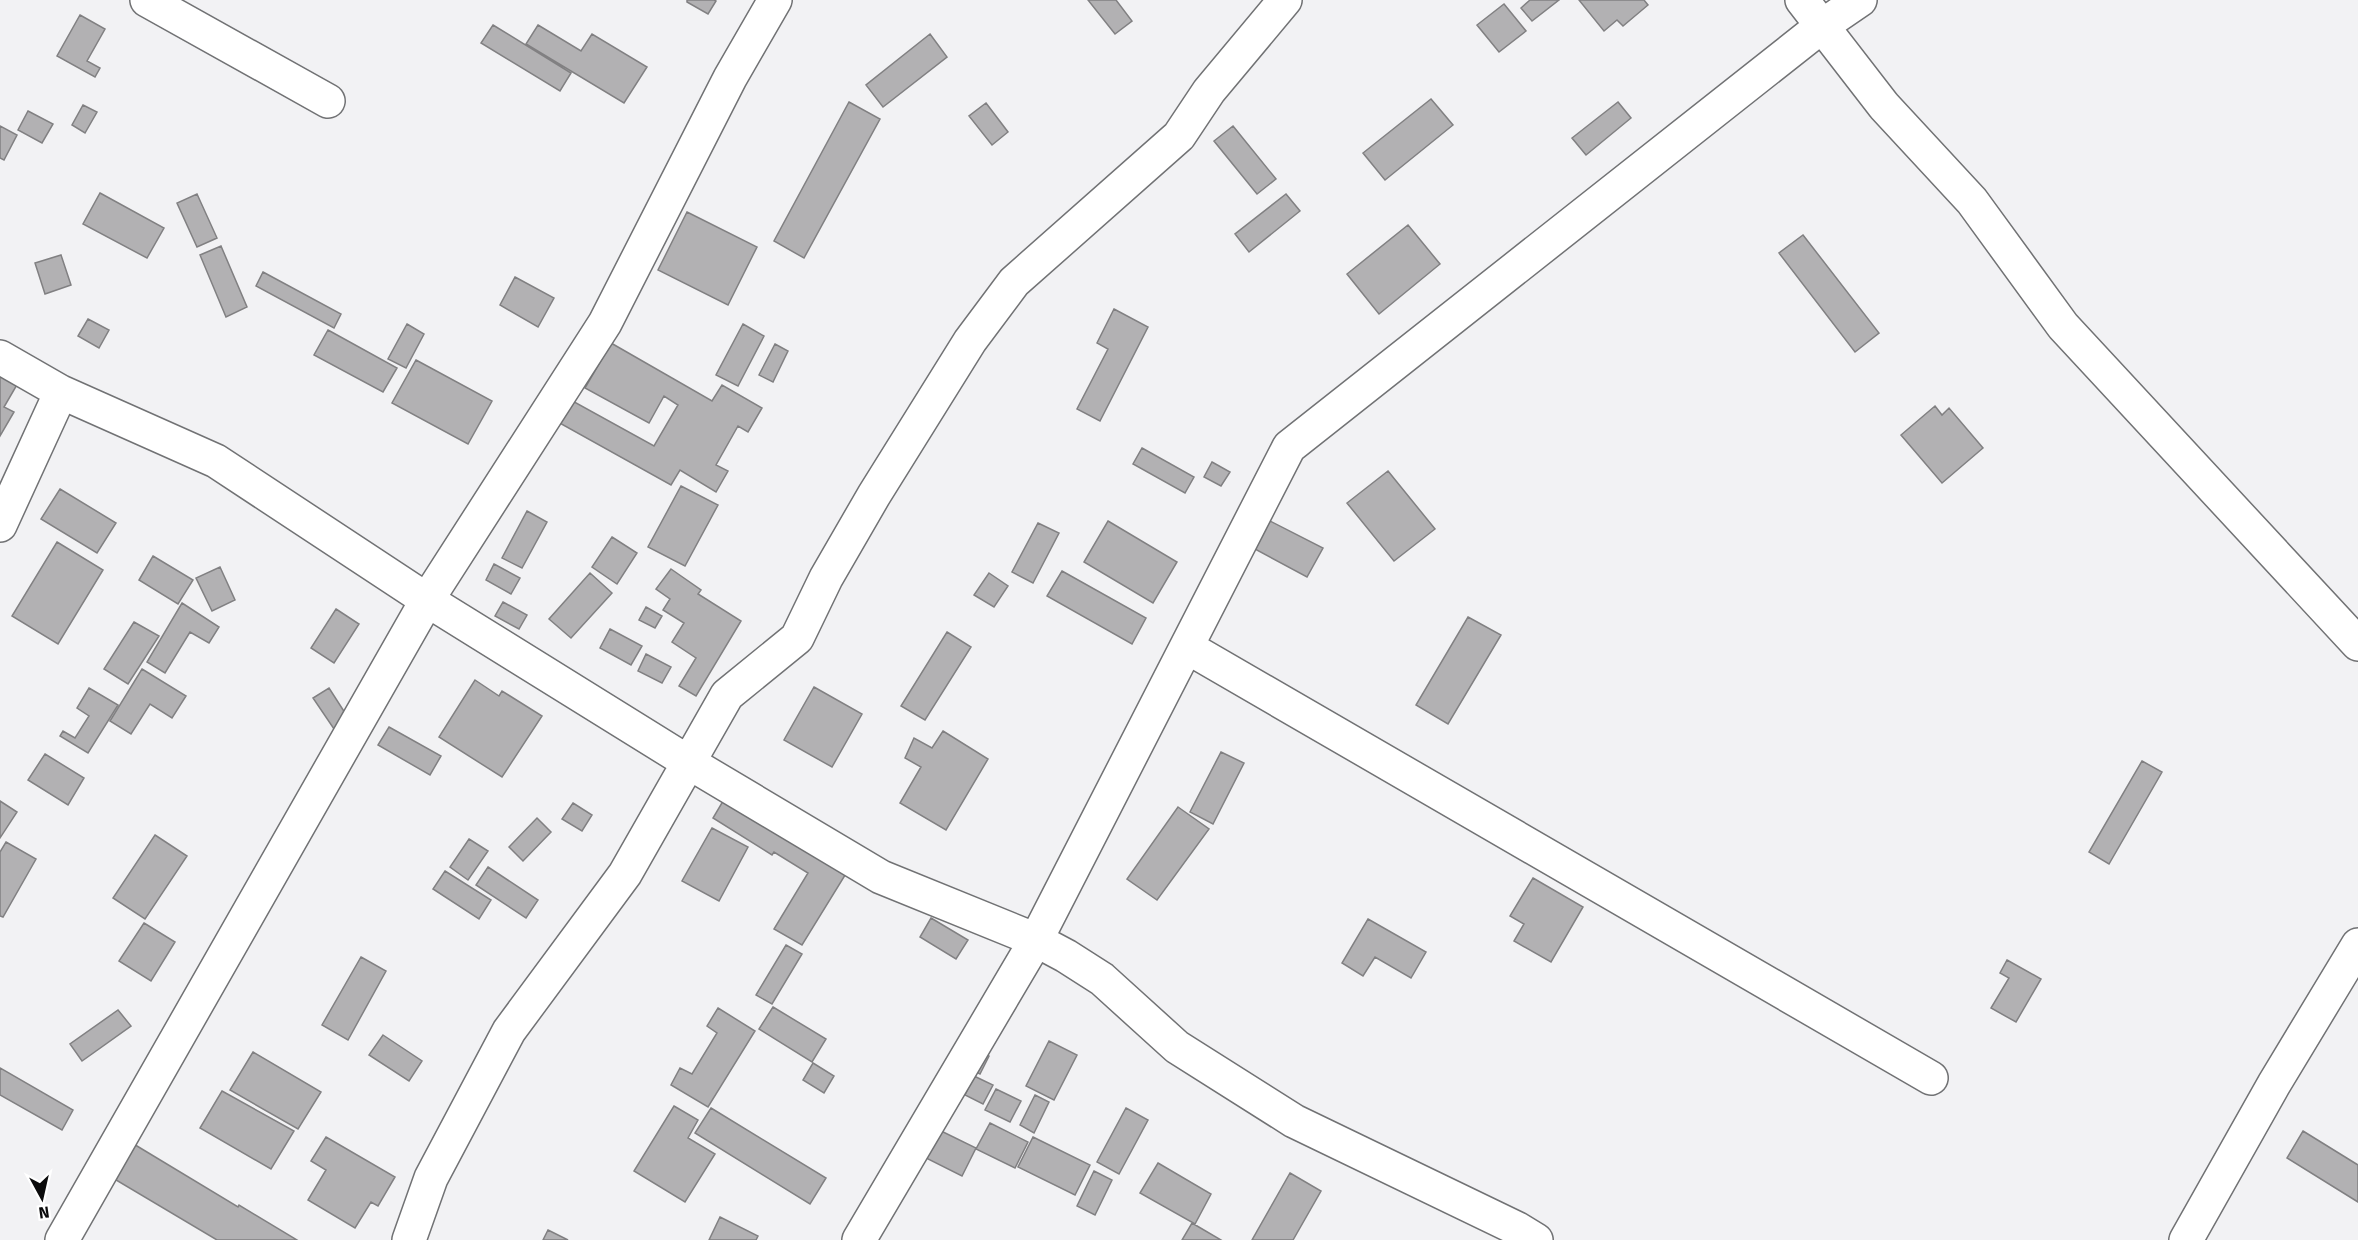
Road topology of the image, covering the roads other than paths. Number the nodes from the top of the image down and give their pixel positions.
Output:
1 (147, 0) edge
2 (775, 0) edge
3 (1285, 0) edge
4 (1802, 0) edge
5 (1860, 0) edge
6 (1822, 26) junction
7 (328, 101) dead end
8 (0, 357) edge
9 (61, 392) junction
10 (0, 525) edge
11 (427, 600) junction
12 (2358, 644) edge
13 (1187, 646) junction
14 (688, 762) junction
15 (1036, 940) junction
16 (2358, 945) edge
17 (1931, 1078) dead end
18 (62, 1240) edge
19 (409, 1240) edge
20 (860, 1240) edge
21 (1536, 1240) edge
22 (2186, 1240) edge

1 - 7 street
2 - 11 street
3 - 14 street
4 - 6 street
5 - 6 street
6 - 12 street
6 - 13 street
8 - 9 street
9 - 10 street
9 - 11 street
11 - 14 street
11 - 18 street
13 - 15 street
13 - 17 street
14 - 15 street
14 - 19 street
15 - 20 street
15 - 21 street
16 - 22 street

